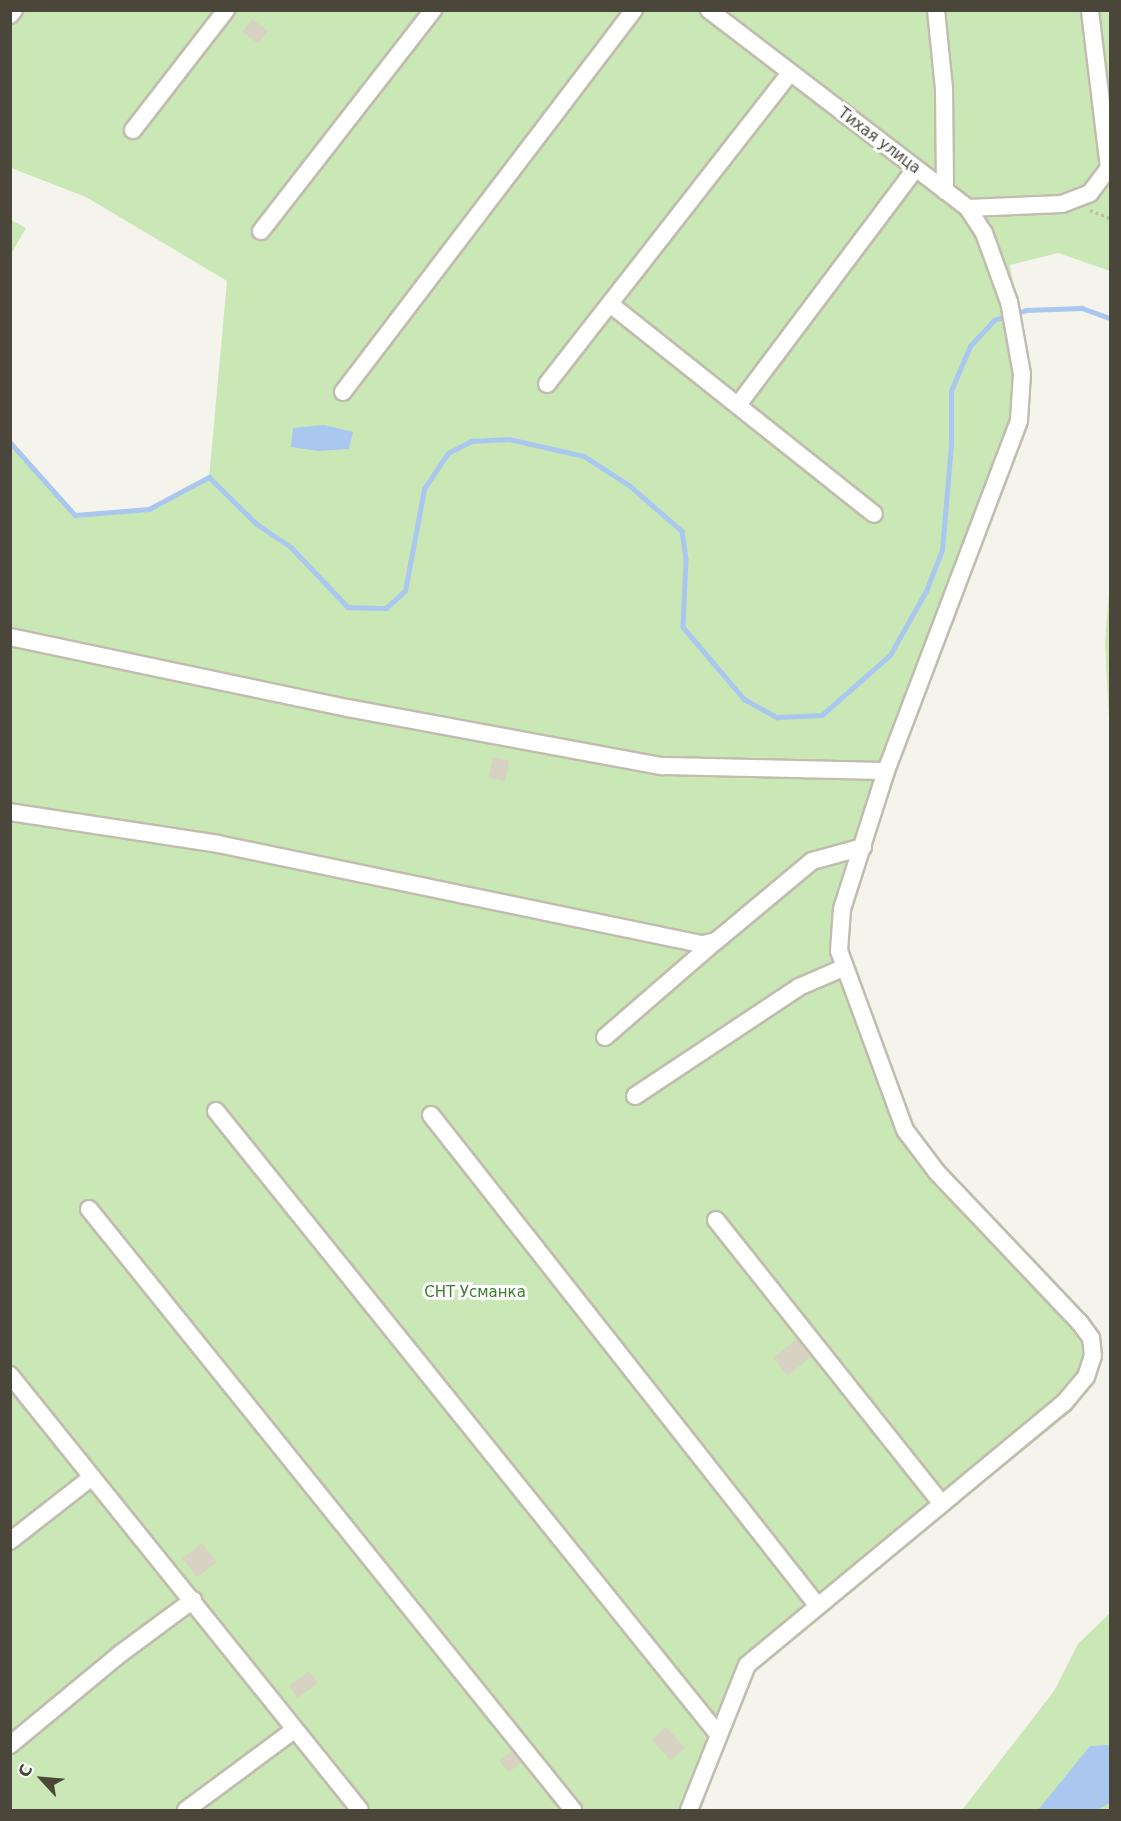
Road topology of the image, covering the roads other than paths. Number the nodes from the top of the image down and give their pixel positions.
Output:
1 (14, 10) edge
2 (226, 10) edge
3 (433, 10) edge
4 (634, 10) edge
5 (708, 10) edge
6 (936, 10) edge
7 (1090, 10) edge
8 (10, 15) edge
9 (790, 73) junction
10 (133, 130) dead end
11 (915, 169) junction
12 (945, 191) junction
13 (968, 208) junction
14 (261, 231) dead end
15 (610, 304) junction
16 (547, 384) dead end
17 (343, 392) dead end
18 (738, 405) junction
19 (874, 514) dead end
20 (10, 637) edge
21 (886, 771) junction
22 (10, 812) edge
23 (863, 847) junction
24 (716, 941) junction
25 (845, 967) junction
26 (605, 1036) dead end
27 (635, 1096) dead end
28 (216, 1110) dead end
29 (431, 1114) dead end
30 (89, 1209) dead end
31 (716, 1220) dead end
32 (10, 1375) edge
33 (92, 1477) junction
34 (941, 1503) junction
35 (10, 1541) edge
36 (193, 1600) junction
37 (817, 1605) junction
38 (294, 1730) junction
39 (718, 1734) junction
40 (10, 1745) edge
41 (186, 1810) edge
42 (360, 1810) edge
43 (573, 1810) edge
44 (689, 1810) edge

1 - 8 street
2 - 10 street
3 - 14 street
4 - 17 street
5 - 9 street, Тихая улица
6 - 12 street
7 - 13 street
9 - 11 street, Тихая улица
9 - 15 street
11 - 12 street, Тихая улица
11 - 18 street
12 - 13 street, Тихая улица
13 - 21 street, Тихая улица
15 - 16 street
15 - 18 street
18 - 19 street
20 - 21 street
21 - 23 street, Тихая улица
22 - 24 street
23 - 24 street
23 - 25 street, Тихая улица
24 - 26 street
25 - 27 street
25 - 34 street, Тихая улица
28 - 39 street
29 - 37 street
30 - 43 street
31 - 34 street
32 - 33 street
33 - 35 street
33 - 36 street
34 - 37 street, Тихая улица
36 - 38 street
36 - 40 street
37 - 39 street, Тихая улица
38 - 41 street
38 - 42 street
39 - 44 street, Тихая улица

